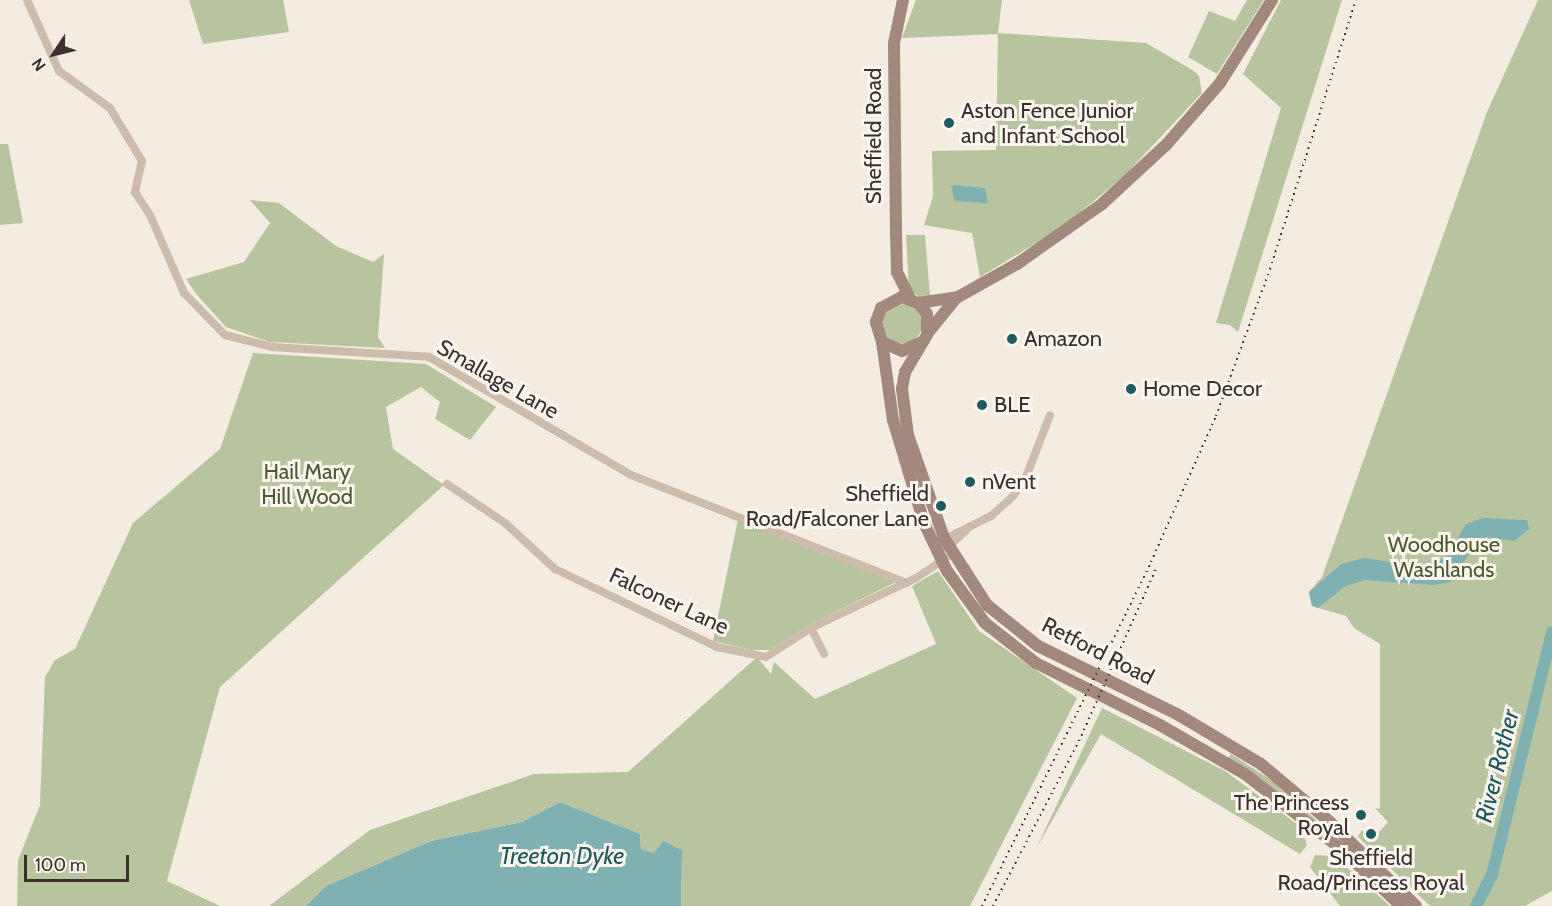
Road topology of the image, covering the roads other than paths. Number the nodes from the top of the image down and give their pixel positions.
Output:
1 (27, 0) edge
2 (903, 0) edge
3 (1272, 0) edge
4 (897, 272) junction
5 (958, 297) junction
6 (914, 301) junction
7 (886, 303) junction
8 (924, 339) junction
9 (882, 342) junction
10 (1050, 415) dead end
11 (447, 483) dead end
12 (944, 550) junction
13 (907, 583) junction
14 (812, 628) junction
15 (824, 654) dead end
16 (1401, 906) edge
17 (1416, 906) edge

1 - 13 street, Smallage Lane
2 - 4 main road, Sheffield Road
3 - 5 main road, Retford Road
4 - 6 main road, Sheffield Road
4 - 7 main road, Sheffield Road
5 - 6 main road, Retford Road
5 - 8 main road, Retford Road
6 - 7 main road
6 - 8 main road
7 - 9 main road
8 - 9 main road
8 - 12 main road, Retford Road
9 - 12 main road, Retford Road
10 - 12 street, Falconer Lane
11 - 14 street, Falconer Lane
12 - 13 street, Falconer Lane
12 - 16 main road, Retford Road
12 - 17 main road, Retford Road
13 - 14 street, Falconer Lane
14 - 15 street

